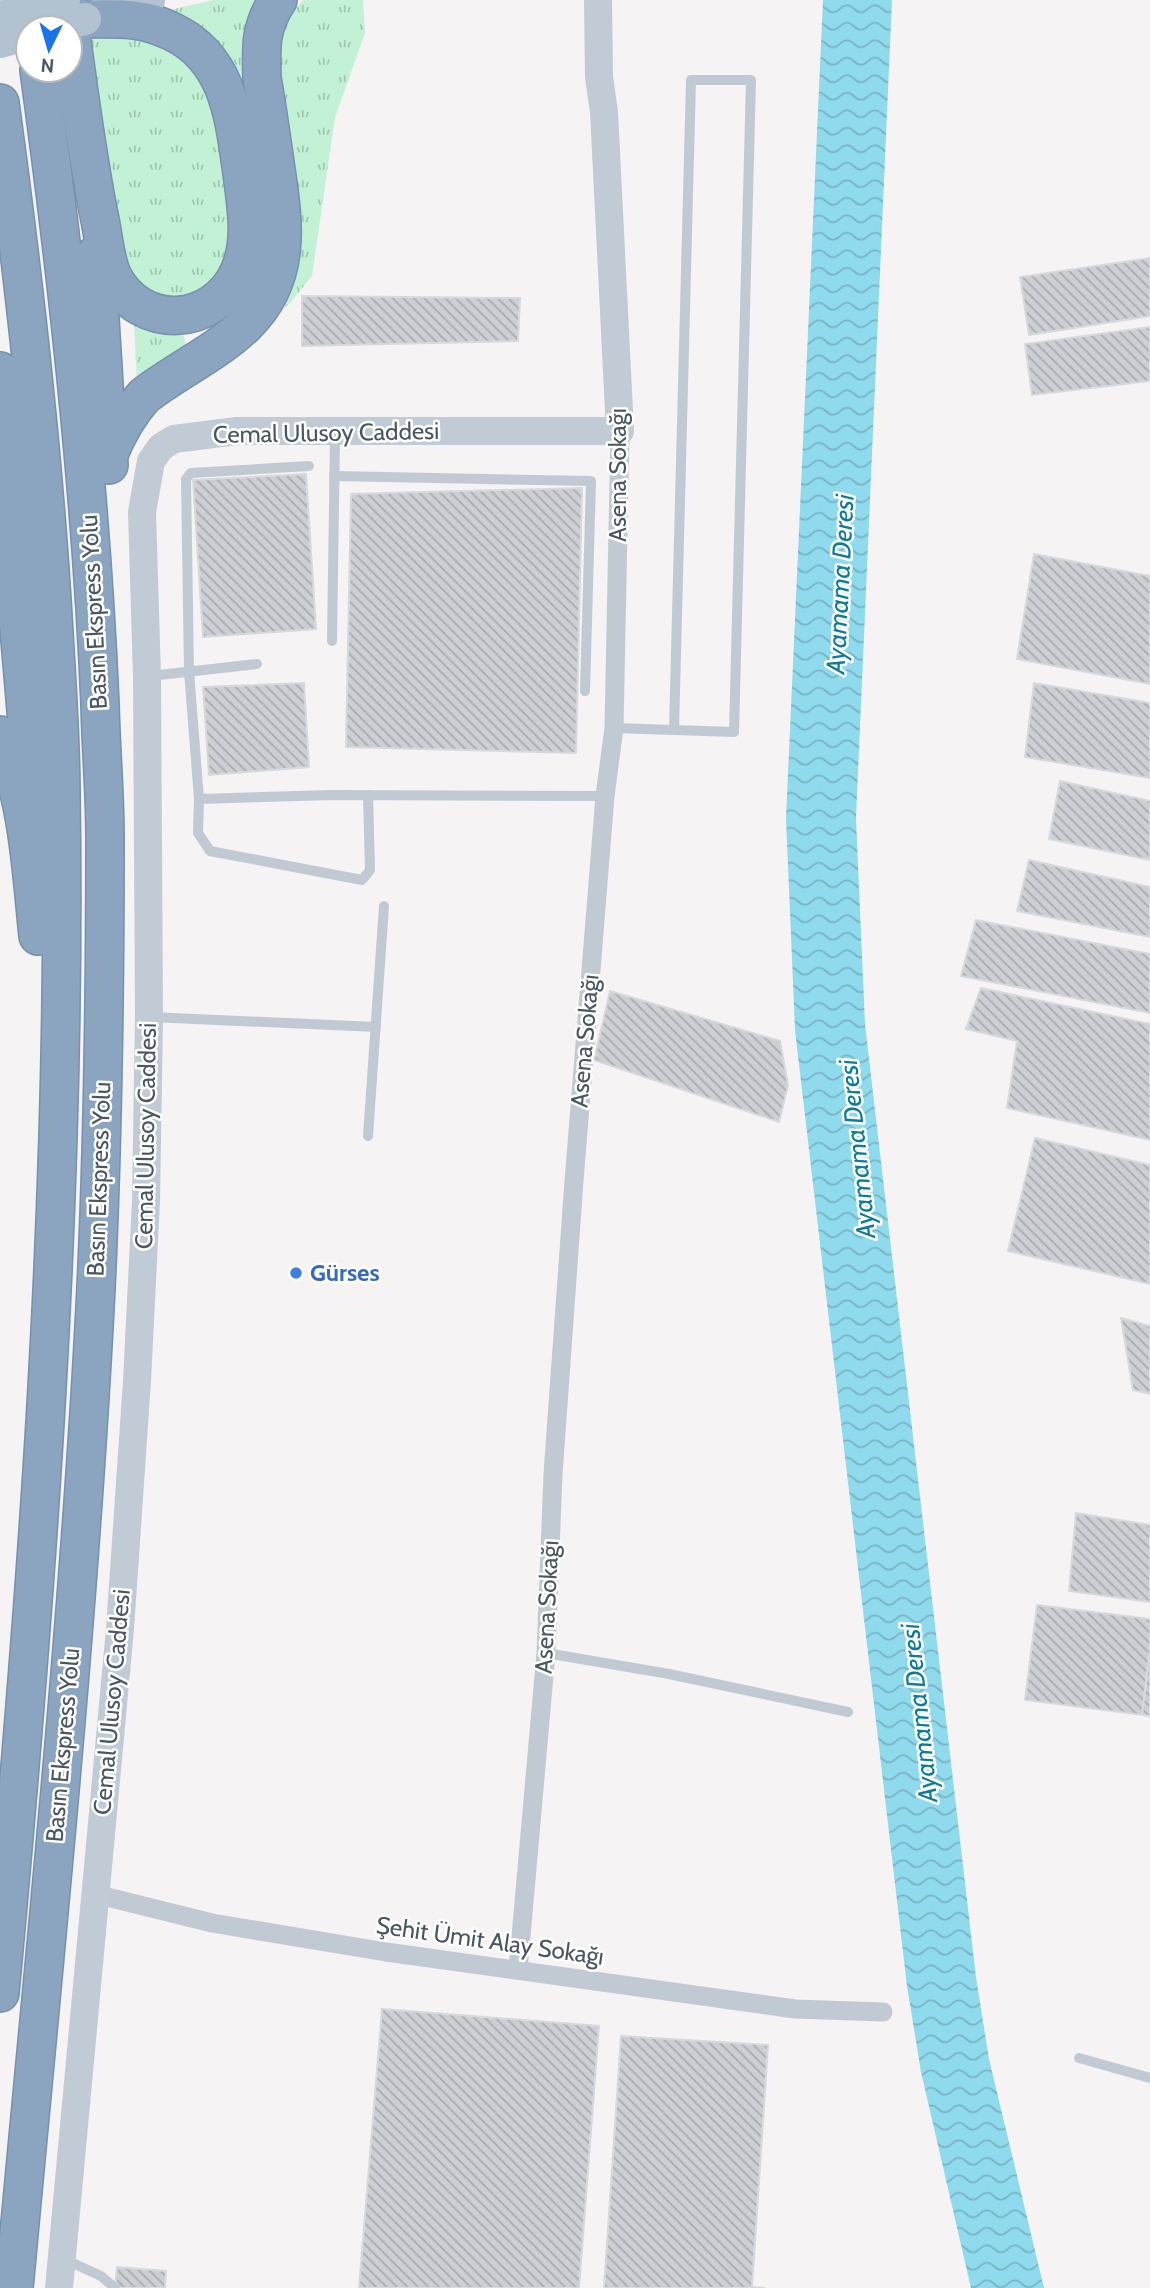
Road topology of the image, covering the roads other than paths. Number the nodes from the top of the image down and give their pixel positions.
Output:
1 (149, 0) edge
2 (278, 0) edge
3 (598, 0) edge
4 (618, 0) edge
5 (67, 12) edge
6 (0, 17) edge
7 (41, 84) edge
8 (0, 103) edge
9 (604, 111) junction
10 (93, 187) junction
11 (0, 371) edge
12 (335, 431) junction
13 (620, 431) junction
14 (109, 455) junction
15 (309, 466) dead end
16 (334, 476) junction
17 (332, 641) dead end
18 (257, 664) dead end
19 (189, 671) junction
20 (147, 677) junction
21 (585, 691) dead end
22 (614, 728) junction
23 (674, 730) junction
24 (0, 735) edge
25 (368, 795) junction
26 (605, 796) junction
27 (199, 799) junction
28 (105, 833) junction
29 (384, 906) dead end
30 (38, 936) junction
31 (149, 1017) junction
32 (376, 1027) junction
33 (58, 1110) junction
34 (368, 1136) dead end
35 (545, 1653) junction
36 (848, 1712) dead end
37 (95, 1894) junction
38 (518, 1970) junction
39 (0, 1993) edge
40 (883, 2012) dead end
41 (1080, 2058) dead end
42 (1150, 2078) edge
43 (62, 2259) junction
44 (14, 2288) edge
45 (60, 2288) edge
46 (115, 2288) edge

1 - 5 main road
2 - 14 highway
3 - 9 main road
4 - 9 main road
5 - 6 main road, bridge
5 - 10 highway
5 - 10 highway
7 - 28 highway, Basın Ekspress Yolu
8 - 33 highway, Basın Ekspress Yolu
9 - 13 main road, Asena Sokağı
10 - 14 highway
11 - 30 highway
12 - 13 main road, Cemal Ulusoy Caddesi
12 - 16 lane
12 - 20 main road, Cemal Ulusoy Caddesi
13 - 22 street, Asena Sokağı
14 - 28 highway
15 - 19 lane
16 - 17 lane
16 - 21 lane
18 - 19 lane
19 - 20 lane
19 - 27 lane
20 - 31 main road, Cemal Ulusoy Caddesi
22 - 23 lane
22 - 26 street, Asena Sokağı
23 - 23 lane
24 - 30 highway
25 - 26 lane
25 - 27 lane
25 - 27 lane
26 - 35 street, Asena Sokağı
28 - 44 highway, Basın Ekspress Yolu
29 - 32 lane
30 - 33 highway
31 - 32 lane
31 - 37 main road, Cemal Ulusoy Caddesi
32 - 34 lane
33 - 39 highway, Basın Ekspress Yolu
35 - 36 lane
35 - 38 street, Asena Sokağı
37 - 38 street, Şehit Ümit Alay Sokağı
37 - 43 main road, Cemal Ulusoy Caddesi
38 - 40 street, Şehit Ümit Alay Sokağı
41 - 42 lane
43 - 45 main road, Cemal Ulusoy Caddesi
43 - 46 lane

